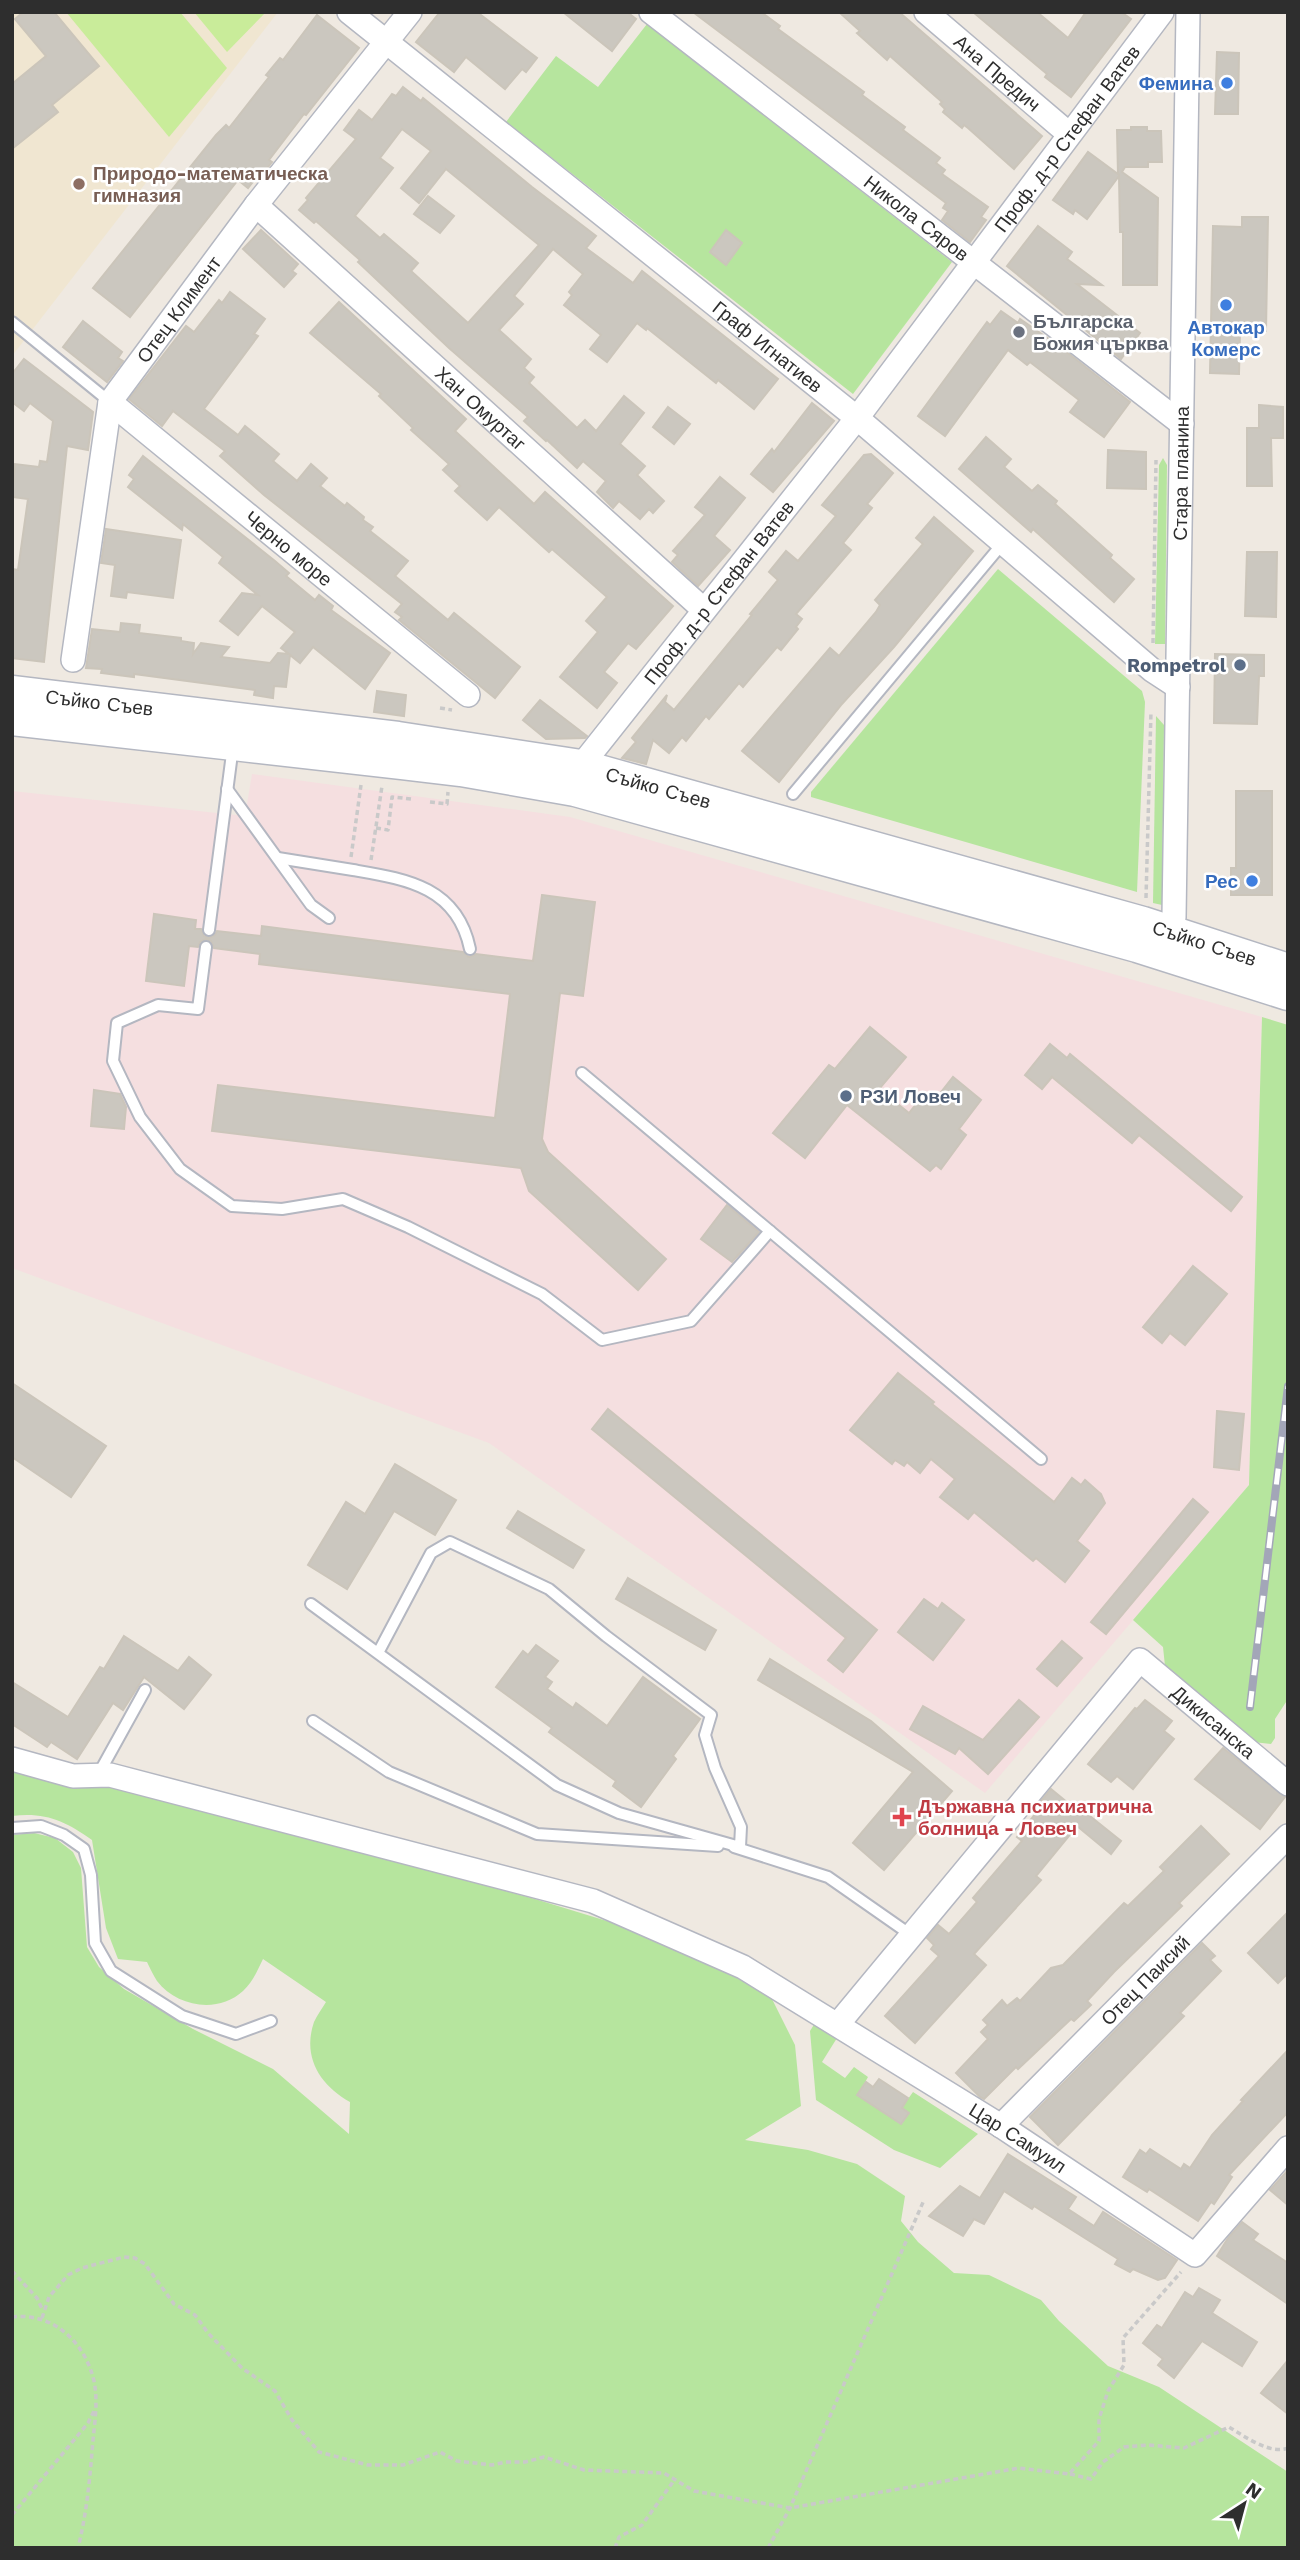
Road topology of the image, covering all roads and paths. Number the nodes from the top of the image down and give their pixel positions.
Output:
1 (349, 12) edge
2 (410, 12) edge
3 (650, 12) edge
4 (926, 12) edge
5 (1162, 12) edge
6 (1188, 12) edge
7 (386, 42) junction
8 (1069, 134) junction
9 (257, 205) junction
10 (972, 263) junction
11 (12, 322) edge
12 (110, 402) junction
13 (857, 418) junction
14 (1182, 424) junction
15 (1156, 460) dead end
16 (1003, 543) junction
17 (705, 610) junction
18 (1153, 652) dead end
19 (73, 660) dead end
20 (1178, 687) junction
21 (12, 692) edge
22 (468, 695) dead end
23 (1151, 711) dead end
24 (12, 719) edge
25 (235, 731) junction
26 (578, 778) junction
27 (362, 783) dead end
28 (382, 786) dead end
29 (227, 789) junction
30 (793, 794) dead end
31 (411, 799) dead end
32 (430, 802) dead end
33 (447, 804) dead end
34 (376, 828) junction
35 (352, 850) dead end
36 (372, 854) dead end
37 (278, 858) junction
38 (1146, 900) dead end
39 (329, 918) dead end
40 (209, 930) dead end
41 (1171, 944) junction
42 (206, 947) dead end
43 (470, 949) dead end
44 (1288, 970) edge
45 (1255, 972) junction
46 (1288, 994) edge
47 (582, 1073) dead end
48 (770, 1231) junction
49 (1041, 1459) dead end
50 (311, 1604) dead end
51 (378, 1653) junction
52 (145, 1690) dead end
53 (313, 1721) dead end
54 (12, 1759) edge
55 (98, 1775) junction
56 (1288, 1784) edge
57 (12, 1828) edge
58 (1288, 1836) edge
59 (740, 1847) junction
60 (911, 1935) junction
61 (271, 2021) dead end
62 (838, 2024) junction
63 (1001, 2126) junction
64 (1288, 2148) edge
65 (923, 2200) dead end
66 (1189, 2262) junction
67 (12, 2272) edge
68 (43, 2311) junction
69 (12, 2317) edge
70 (42, 2318) junction
71 (96, 2406) junction
72 (1288, 2448) edge
73 (1069, 2474) junction
74 (675, 2479) junction
75 (790, 2508) junction
76 (12, 2515) edge
77 (78, 2548) edge
78 (615, 2548) edge
79 (768, 2548) edge

1 - 7 street, Граф Игнатиев
2 - 7 street, Отец Климент
3 - 10 street, Никола Сяров
4 - 8 street, Ана Предич
5 - 8 street, Проф. д-р Стефан Ватев
6 - 14 street, Стара планина
7 - 9 street, Отец Климент
7 - 13 street, Граф Игнатиев
8 - 10 street, Проф. д-р Стефан Ватев
9 - 12 street, Отец Климент
9 - 17 street, Хан Омуртаг
10 - 13 street, Проф. д-р Стефан Ватев
10 - 14 street, Никола Сяров
11 - 12 lane
12 - 19 street, Отец Климент
12 - 22 street, Черно море
13 - 16 street, Граф Игнатиев
13 - 17 street, Проф. д-р Стефан Ватев
14 - 20 street, Стара планина
15 - 18 path
16 - 20 street, Граф Игнатиев
16 - 30 lane
17 - 26 street, Проф. д-р Стефан Ватев
20 - 41 street, Стара планина
21 - 25 street, Съйко Съев
23 - 38 path
24 - 25 street, Съйко Съев
25 - 26 street, Съйко Съев
25 - 29 lane
26 - 41 street, Съйко Съев
27 - 35 path
28 - 34 path
29 - 37 lane
29 - 40 lane
31 - 34 path
32 - 33 path
34 - 36 path
37 - 39 lane
37 - 43 lane
41 - 45 street, Съйко Съев
42 - 48 lane
44 - 45 street, Съйко Съев
45 - 46 street, Съйко Съев
47 - 48 lane
48 - 49 lane
50 - 51 lane
51 - 59 lane
51 - 59 lane
52 - 55 lane
53 - 59 lane
54 - 55 street, Цар Самуил
55 - 62 street, Цар Самуил
56 - 60 street, Дикисанска
57 - 61 lane
58 - 63 street, Отец Паисий
59 - 60 lane
60 - 62 street
62 - 63 street, Цар Самуил
63 - 66 street, Цар Самуил
64 - 66 street
65 - 75 path
66 - 73 path
67 - 68 path
68 - 70 path
68 - 74 path
69 - 70 path
70 - 71 path
71 - 76 path
71 - 77 path
72 - 73 path
73 - 75 path
74 - 75 path
74 - 78 path
75 - 79 path

